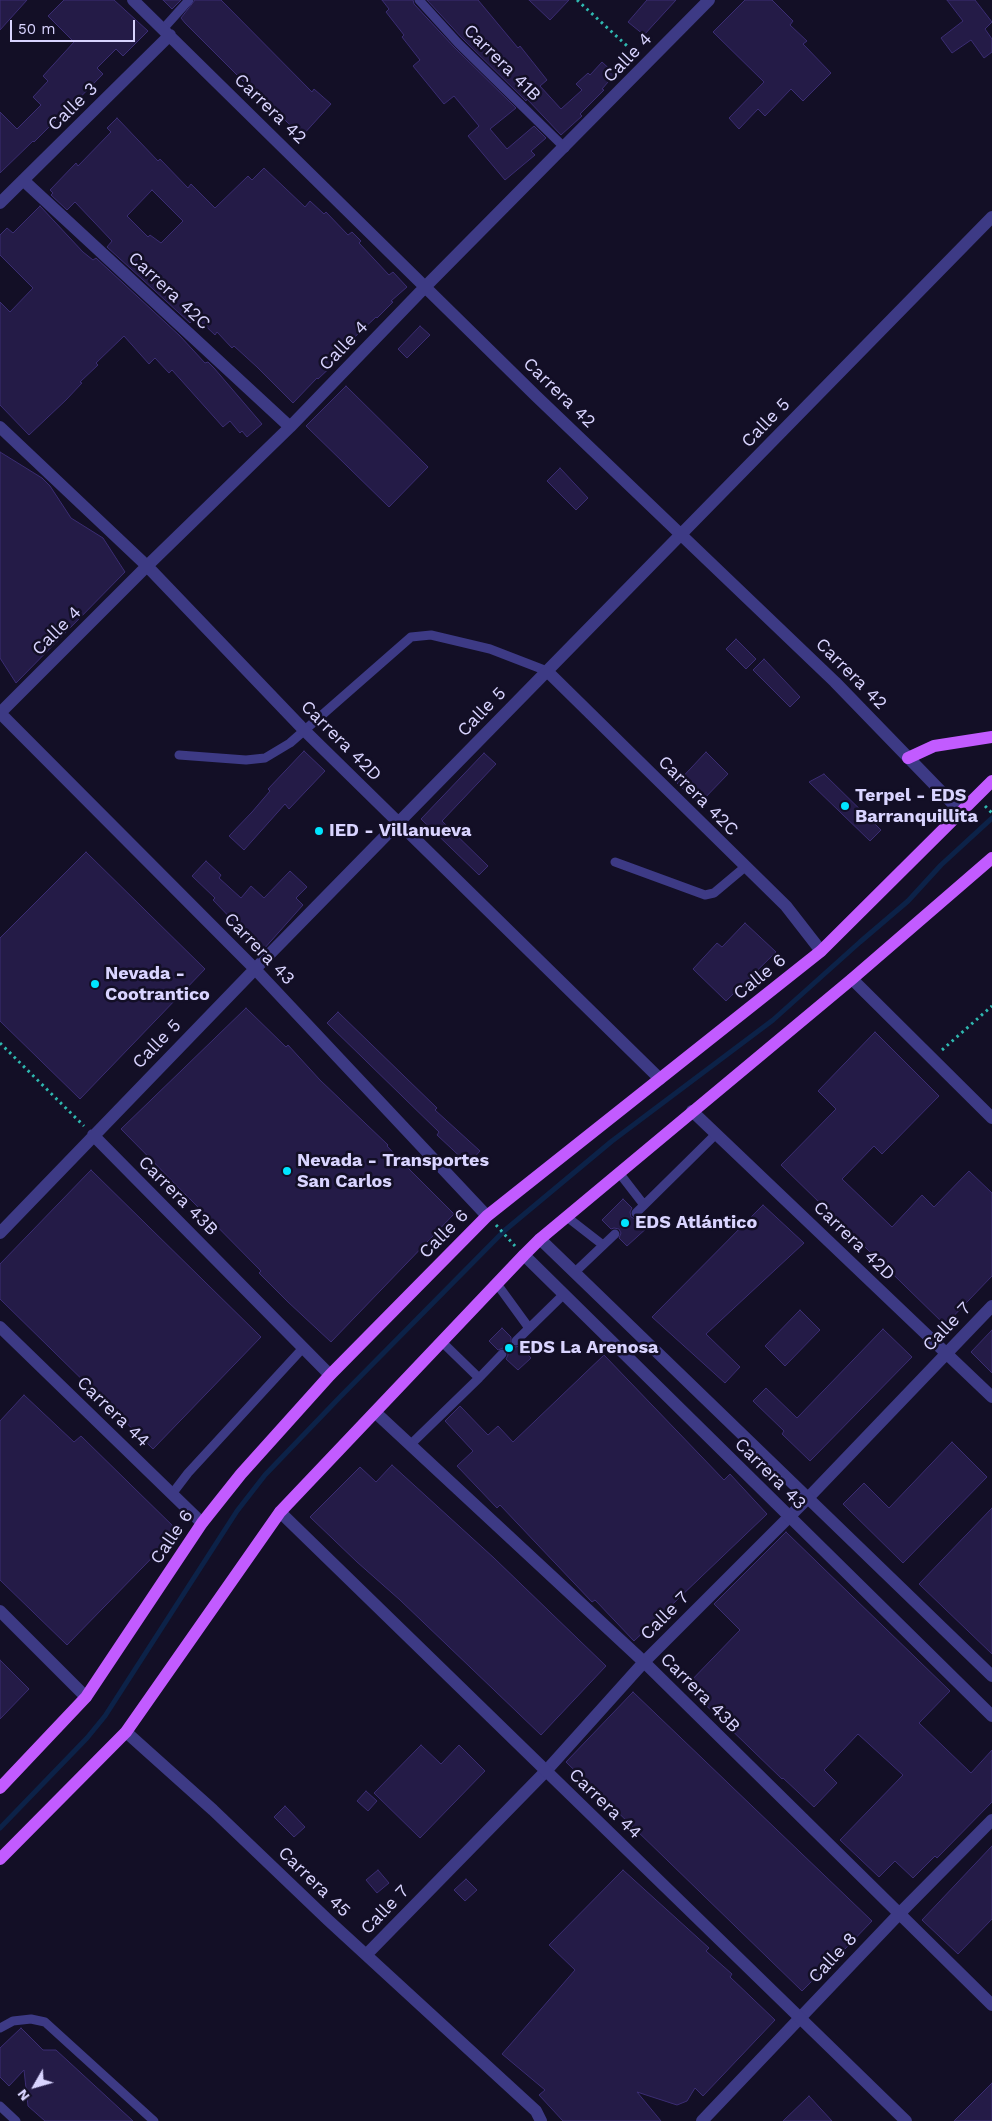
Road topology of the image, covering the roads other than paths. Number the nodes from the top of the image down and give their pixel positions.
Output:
1 (134, 0) edge
2 (189, 0) edge
3 (419, 0) edge
4 (709, 0) edge
5 (167, 32) junction
6 (565, 148) junction
7 (23, 180) junction
8 (0, 203) edge
9 (992, 217) edge
10 (426, 286) junction
11 (0, 427) edge
12 (290, 427) junction
13 (682, 535) junction
14 (147, 566) junction
15 (547, 670) junction
16 (0, 713) edge
17 (304, 730) junction
18 (992, 737) edge
19 (179, 755) dead end
20 (908, 758) junction
21 (992, 781) edge
22 (960, 812) junction
23 (399, 822) junction
24 (992, 858) edge
25 (615, 862) dead end
26 (745, 867) junction
27 (821, 951) junction
28 (255, 969) junction
29 (852, 979) junction
30 (660, 1079) junction
31 (692, 1111) junction
32 (992, 1118) edge
33 (716, 1134) junction
34 (93, 1135) junction
35 (620, 1174) junction
36 (644, 1205) junction
37 (636, 1213) dead end
38 (487, 1216) junction
39 (567, 1217) junction
40 (0, 1233) edge
41 (615, 1234) dead end
42 (540, 1239) junction
43 (602, 1245) junction
44 (524, 1255) junction
45 (574, 1273) junction
46 (497, 1284) junction
47 (563, 1295) junction
48 (992, 1306) edge
49 (0, 1327) edge
50 (529, 1328) junction
51 (442, 1342) junction
52 (516, 1342) dead end
53 (303, 1348) junction
54 (946, 1353) junction
55 (502, 1354) dead end
56 (330, 1375) junction
57 (479, 1378) junction
58 (992, 1397) edge
59 (376, 1413) junction
60 (410, 1445) junction
61 (172, 1494) junction
62 (808, 1498) junction
63 (280, 1512) junction
64 (788, 1516) junction
65 (202, 1523) junction
66 (0, 1611) edge
67 (644, 1662) junction
68 (992, 1676) edge
69 (86, 1698) junction
70 (992, 1716) edge
71 (126, 1732) junction
72 (546, 1770) junction
73 (0, 1788) edge
74 (992, 1820) edge
75 (0, 1858) edge
76 (899, 1914) junction
77 (366, 1955) junction
78 (992, 2005) edge
79 (800, 2018) junction
80 (0, 2028) edge
81 (0, 2106) edge
82 (16, 2121) edge
83 (154, 2121) edge
84 (541, 2121) edge
85 (702, 2121) edge
86 (906, 2121) edge

1 - 5 street, Carrera 42
2 - 5 lane, Calle 3
3 - 6 lane, Carrera 41B
4 - 6 street, Calle 4
5 - 7 street, Calle 3
5 - 10 street, Carrera 42
6 - 10 street, Calle 4
7 - 8 street, Calle 3
7 - 12 street, Carrera 42C
9 - 13 street, Calle 5
10 - 12 street, Calle 4
10 - 13 street, Carrera 42
11 - 14 street, Carrera 42D
12 - 14 street, Calle 4
13 - 15 street, Calle 5
13 - 20 street, Carrera 42
14 - 16 street, Calle 4
14 - 17 street, Carrera 42D
15 - 17 lane
15 - 23 street, Calle 5
15 - 26 street, Carrera 42C
16 - 28 street, Carrera 43
17 - 19 lane
17 - 23 street, Carrera 42D
18 - 20 main road
20 - 22 street, Carrera 42
21 - 22 main road, Calle 6
22 - 27 main road, Calle 6
23 - 28 street, Calle 5
23 - 30 street, Carrera 42D
24 - 29 main road
25 - 26 lane
26 - 27 street, Carrera 42C
27 - 30 main road, Calle 6
28 - 34 street, Calle 5
28 - 38 street, Carrera 43
29 - 31 main road
29 - 32 street
30 - 38 main road, Calle 6
31 - 33 street, Carrera 42D
31 - 35 main road
33 - 36 lane
33 - 54 street, Carrera 42D
34 - 40 street, Calle 5
34 - 53 street, Carrera 43B
35 - 36 lane
35 - 39 main road
36 - 37 lane
38 - 56 main road, Calle 6
39 - 42 main road
39 - 43 lane
41 - 43 lane
42 - 44 main road
42 - 45 street, Carrera 43
43 - 45 lane
44 - 46 main road
44 - 47 street, Carrera 43
45 - 62 street, Carrera 43
46 - 50 lane
46 - 51 main road
47 - 50 lane
47 - 64 street, Carrera 43
48 - 54 street, Calle 7
49 - 61 street, Carrera 44
50 - 52 lane
51 - 57 lane
51 - 59 main road
53 - 56 street, Carrera 43B
53 - 61 lane
54 - 58 street, Carrera 42D
54 - 62 street, Calle 7
55 - 57 lane
56 - 65 main road, Calle 6
57 - 60 lane
59 - 60 street, Carrera 43B
59 - 63 main road
60 - 67 street, Carrera 43B
61 - 65 street, Carrera 44
62 - 64 street, Calle 7
62 - 68 street, Carrera 43
63 - 71 main road
63 - 72 street, Carrera 44
64 - 67 street, Calle 7
64 - 70 street, Carrera 43
65 - 69 main road, Calle 6
66 - 69 street
67 - 72 street, Calle 7
67 - 76 street, Carrera 43B
69 - 73 main road, Calle 6
71 - 75 main road
71 - 77 street, Carrera 45
72 - 77 street, Calle 7
72 - 79 street, Carrera 44
74 - 76 street, Calle 8
76 - 78 street, Carrera 43B
76 - 79 street, Calle 8
77 - 84 street, Carrera 45
79 - 85 street, Calle 8
79 - 86 street, Carrera 44
80 - 83 lane
81 - 82 lane

